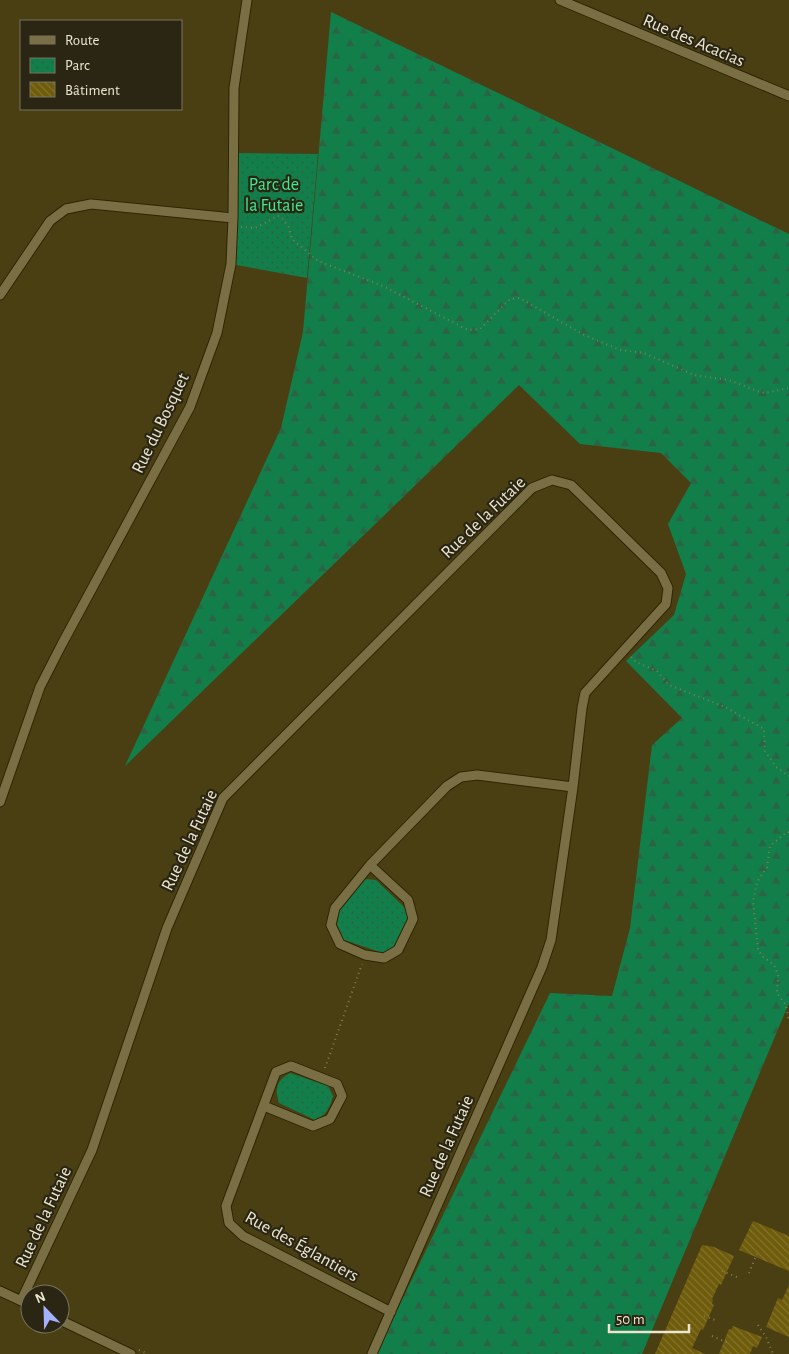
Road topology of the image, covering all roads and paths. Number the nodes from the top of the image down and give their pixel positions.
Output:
1 (247, 0) edge
2 (560, 0) edge
3 (789, 96) edge
4 (233, 223) junction
5 (0, 295) edge
6 (789, 388) edge
7 (624, 650) junction
8 (789, 776) edge
9 (573, 787) junction
10 (0, 802) edge
11 (789, 832) edge
12 (370, 865) junction
13 (365, 955) junction
14 (789, 1021) edge
15 (321, 1077) junction
16 (264, 1106) junction
17 (757, 1254) dead end
18 (722, 1271) dead end
19 (749, 1273) dead end
20 (739, 1278) dead end
21 (29, 1284) edge
22 (0, 1291) edge
23 (20, 1301) edge
24 (391, 1312) junction
25 (704, 1316) dead end
26 (718, 1321) dead end
27 (70, 1325) edge
28 (758, 1325) dead end
29 (712, 1336) dead end
30 (728, 1343) dead end
31 (131, 1354) edge
32 (372, 1354) edge
33 (773, 1354) edge

1 - 4 street, Rue du Bosquet
2 - 3 street, Rue des Acacias
4 - 5 street
4 - 6 path
4 - 10 street, Rue du Bosquet
7 - 8 path
7 - 9 street, Rue de la Futaie
7 - 21 street, Rue de la Futaie
9 - 12 street
9 - 24 street, Rue de la Futaie
11 - 14 path
12 - 13 street
12 - 13 street
13 - 15 path
15 - 16 street, Rue des Églantiers
15 - 16 street, Rue des Églantiers
16 - 24 street, Rue des Églantiers
17 - 19 path
18 - 20 path
22 - 23 street
24 - 32 street, Rue de la Futaie
25 - 26 path
27 - 31 street
28 - 33 path
29 - 30 path

